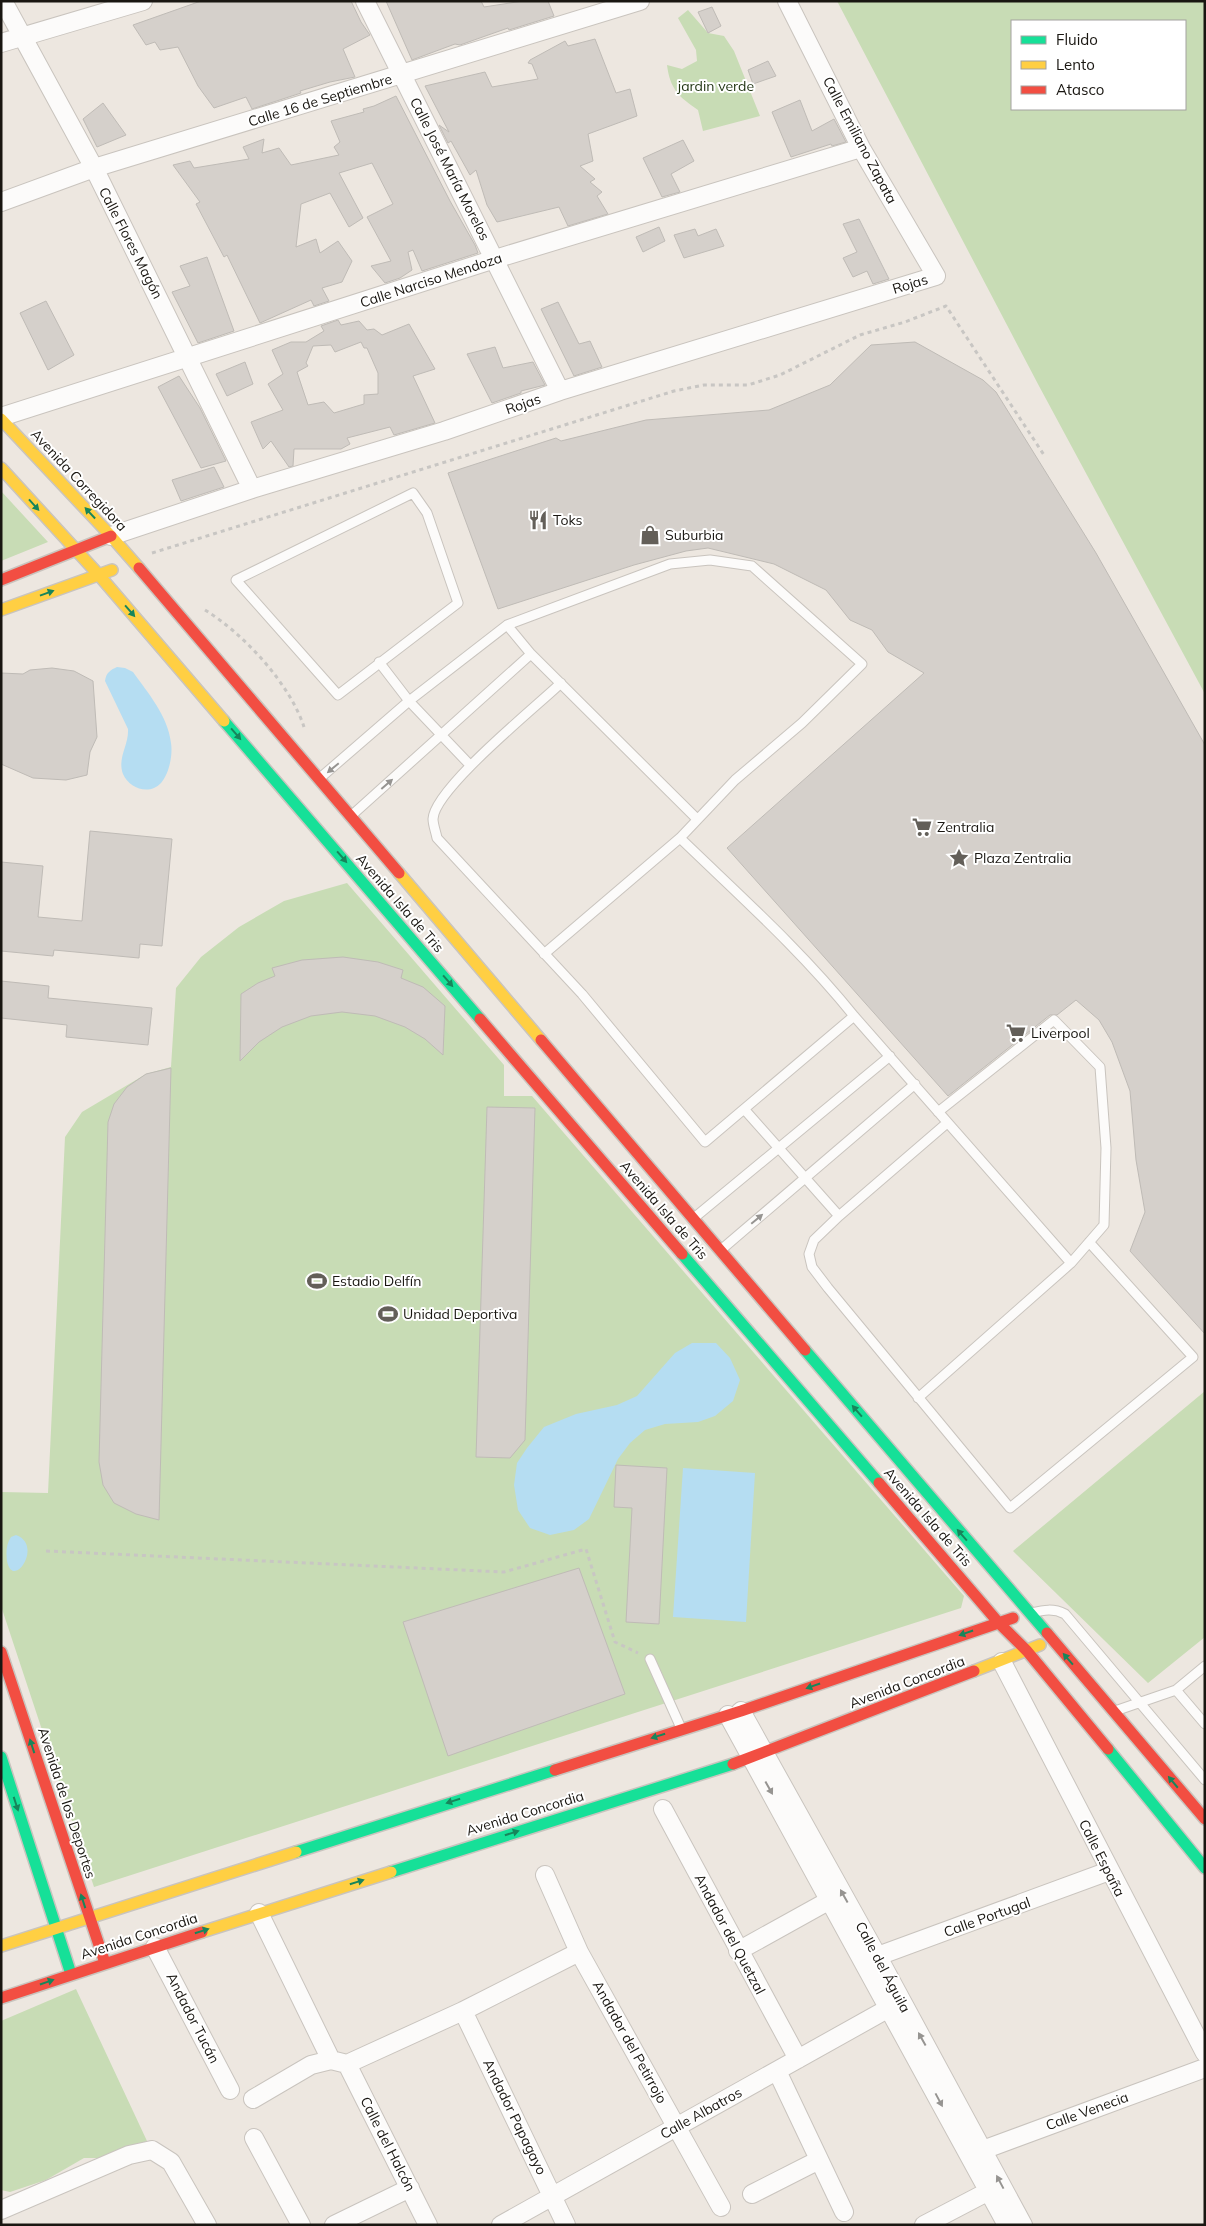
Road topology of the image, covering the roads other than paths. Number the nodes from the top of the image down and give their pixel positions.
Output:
1 (3, 1) edge
2 (143, 1) edge
3 (365, 1) edge
4 (640, 1) edge
5 (787, 1) edge
6 (21, 37) junction
7 (1, 43) edge
8 (403, 75) junction
9 (862, 148) junction
10 (94, 168) junction
11 (1, 202) edge
12 (495, 259) junction
13 (936, 276) joint
14 (188, 357) junction
15 (560, 391) junction
16 (1, 418) edge
17 (1, 468) edge
18 (252, 488) junction
19 (111, 536) junction
20 (74, 550) junction
21 (133, 563) junction
22 (98, 574) junction
23 (1, 580) edge
24 (1, 610) edge
25 (507, 625) junction
26 (531, 654) junction
27 (379, 662) junction
28 (562, 683) junction
29 (409, 701) junction
30 (442, 736) junction
31 (470, 765) junction
32 (317, 780) junction
33 (351, 816) junction
34 (697, 819) junction
35 (680, 838) junction
36 (544, 954) junction
37 (854, 1016) junction
38 (890, 1056) junction
39 (915, 1084) junction
40 (744, 1109) junction
41 (938, 1112) junction
42 (947, 1122) junction
43 (779, 1147) junction
44 (805, 1178) junction
45 (839, 1216) junction
46 (692, 1219) junction
47 (1089, 1242) junction
48 (720, 1251) junction
49 (1071, 1263) junction
50 (918, 1398) junction
51 (1029, 1613) junction
52 (998, 1622) junction
53 (1052, 1640) junction
54 (1027, 1651) junction
55 (1, 1652) edge
56 (650, 1659) road end
57 (1002, 1662) junction
58 (1205, 1666) edge
59 (1176, 1690) junction
60 (1142, 1703) junction
61 (1113, 1712) junction
62 (735, 1713) junction
63 (1205, 1724) edge
64 (681, 1729) junction
65 (758, 1756) junction
66 (1, 1757) edge
67 (1205, 1780) edge
68 (663, 1809) dead end
69 (1205, 1819) edge
70 (1205, 1868) edge
71 (1109, 1872) junction
72 (545, 1875) dead end
73 (830, 1900) junction
74 (259, 1913) junction
75 (89, 1918) junction
76 (56, 1929) junction
77 (1, 1946) edge
78 (155, 1947) junction
79 (738, 1951) junction
80 (579, 1952) junction
81 (871, 1959) junction
82 (104, 1964) junction
83 (71, 1974) junction
84 (1, 1998) edge
85 (895, 2005) junction
86 (463, 2011) junction
87 (1205, 2053) edge
88 (798, 2059) junction
89 (339, 2062) junction
90 (1205, 2068) edge
91 (777, 2071) junction
92 (230, 2090) dead end
93 (253, 2099) dead end
94 (678, 2126) junction
95 (254, 2138) dead end
96 (976, 2152) junction
97 (819, 2160) junction
98 (410, 2188) junction
99 (989, 2191) junction
100 (752, 2194) dead end
101 (554, 2196) junction
102 (721, 2207) dead end
103 (1, 2210) edge
104 (844, 2212) dead end
105 (207, 2225) edge
106 (301, 2225) edge
107 (334, 2225) edge
108 (428, 2225) edge
109 (502, 2225) edge
110 (566, 2225) edge
111 (924, 2225) edge
112 (1007, 2225) edge
113 (1023, 2225) edge

1 - 6 street, Calle Flores Magón
2 - 6 street
3 - 8 street, Calle José María Morelos
4 - 8 street, Calle 16 de Septiembre
5 - 9 street, Calle Emiliano Zapata
6 - 7 street
6 - 10 street, Calle Flores Magón
8 - 10 street, Calle 16 de Septiembre
8 - 12 street, Calle José María Morelos
9 - 12 street, Calle Narciso Mendoza
9 - 13 street, Calle Emiliano Zapata
10 - 11 street, Calle 16 de Septiembre
10 - 14 street, Calle Flores Magón
12 - 14 street, Calle Narciso Mendoza
12 - 15 street, Calle José María Morelos
13 - 15 street, Rojas
14 - 16 street, Calle Narciso Mendoza
14 - 18 street, Calle Flores Magón
15 - 18 street, Rojas
19 -> 16 main road, Avenida Corregidora
17 -> 20 main road
18 - 19 street, Rojas
19 - 20 main road
19 - 21 main road, Avenida Corregidora
20 - 22 main road
20 - 23 main road
21 - 22 main road
21 - 32 main road, Avenida Isla de Tris
24 -> 22 main road
22 -> 52 main road, Avenida Isla de Tris
25 - 26 lane
25 - 29 lane
25 - 34 lane
26 - 28 lane
26 - 30 lane
27 - 27 lane
27 - 29 lane
28 - 31 lane
28 - 34 lane
29 - 30 lane
29 -> 32 lane
30 - 31 lane
33 -> 30 lane
31 - 36 lane
32 - 33 main road, Avenida Isla de Tris
33 - 46 main road, Avenida Isla de Tris
34 - 35 lane
35 - 36 lane
35 - 37 lane
36 - 40 lane
37 - 38 lane
37 - 40 lane
38 - 39 lane
38 - 43 lane
39 - 41 lane
39 - 44 lane
40 - 43 lane
41 - 42 lane
41 - 47 lane
42 - 45 lane
42 - 49 lane
43 - 44 lane
43 - 46 lane
44 - 45 lane
48 -> 44 lane
45 - 50 lane
46 - 48 main road, Avenida Isla de Tris
47 - 49 lane
47 - 50 lane
51 -> 48 main road, Avenida Isla de Tris
49 - 50 lane
51 - 52 main road, Avenida Concordia
51 - 53 main road, Avenida Isla de Tris
51 - 60 lane
52 - 54 main road, Avenida Isla de Tris
52 -> 62 main road, Avenida Concordia
53 - 54 main road, Avenida Concordia
61 -> 53 main road, Avenida Isla de Tris
54 - 57 main road, Avenida Concordia
54 - 70 main road, Avenida Isla de Tris
75 -> 55 main road, Avenida de los Deportes
56 - 64 lane
57 - 65 main road, Avenida Concordia
57 - 71 street, Calle España
58 - 59 lane
59 - 60 lane
59 - 63 lane
60 - 61 lane
60 - 67 lane
69 -> 61 main road, Avenida Isla de Tris
62 - 64 main road, Avenida Concordia
62 - 65 street, Calle del Águila
64 -> 75 main road, Avenida Concordia
65 -> 73 street, Calle del Águila
74 -> 65 main road, Avenida Concordia
81 -> 65 street, Calle del Águila
66 -> 76 main road
68 - 79 street, Andador del Quetzal
71 - 81 street, Calle Portugal
71 - 87 street, Calle España
72 - 80 street, Andador del Petirrojo
73 - 79 street
73 - 81 street, Calle del Águila
78 -> 74 main road, Avenida Concordia
74 - 89 street, Calle del Halcón
75 - 76 main road, Avenida Concordia
75 - 82 main road, Avenida de los Deportes
76 - 77 main road, Avenida Concordia
76 - 83 main road
78 - 82 main road, Avenida Concordia
78 - 92 street, Andador Tucán
79 - 88 street, Andador del Quetzal
80 - 86 street
80 - 94 street, Andador del Petirrojo
81 - 85 street, Calle del Águila
82 - 83 main road, Avenida Concordia
84 -> 83 main road, Avenida Concordia
85 - 88 street, Calle Albatros
85 - 96 street, Calle del Águila
86 - 89 street
86 - 101 street, Andador Papagayo
88 - 91 street, Calle Albatros
89 - 93 street
89 - 98 street, Calle del Halcón
90 - 96 street, Calle Venecia
91 - 94 street, Calle Albatros
91 - 97 street
94 - 101 street, Calle Albatros
94 - 102 street, Andador del Petirrojo
95 - 106 street
96 - 99 street, Calle del Águila
113 -> 96 street, Calle del Águila
97 - 100 street
97 - 104 street
98 - 107 street
98 - 108 street, Calle del Halcón
99 - 111 street
99 - 112 street, Calle del Águila
101 - 109 street, Calle Albatros
101 - 110 street, Andador Papagayo
103 - 105 street

